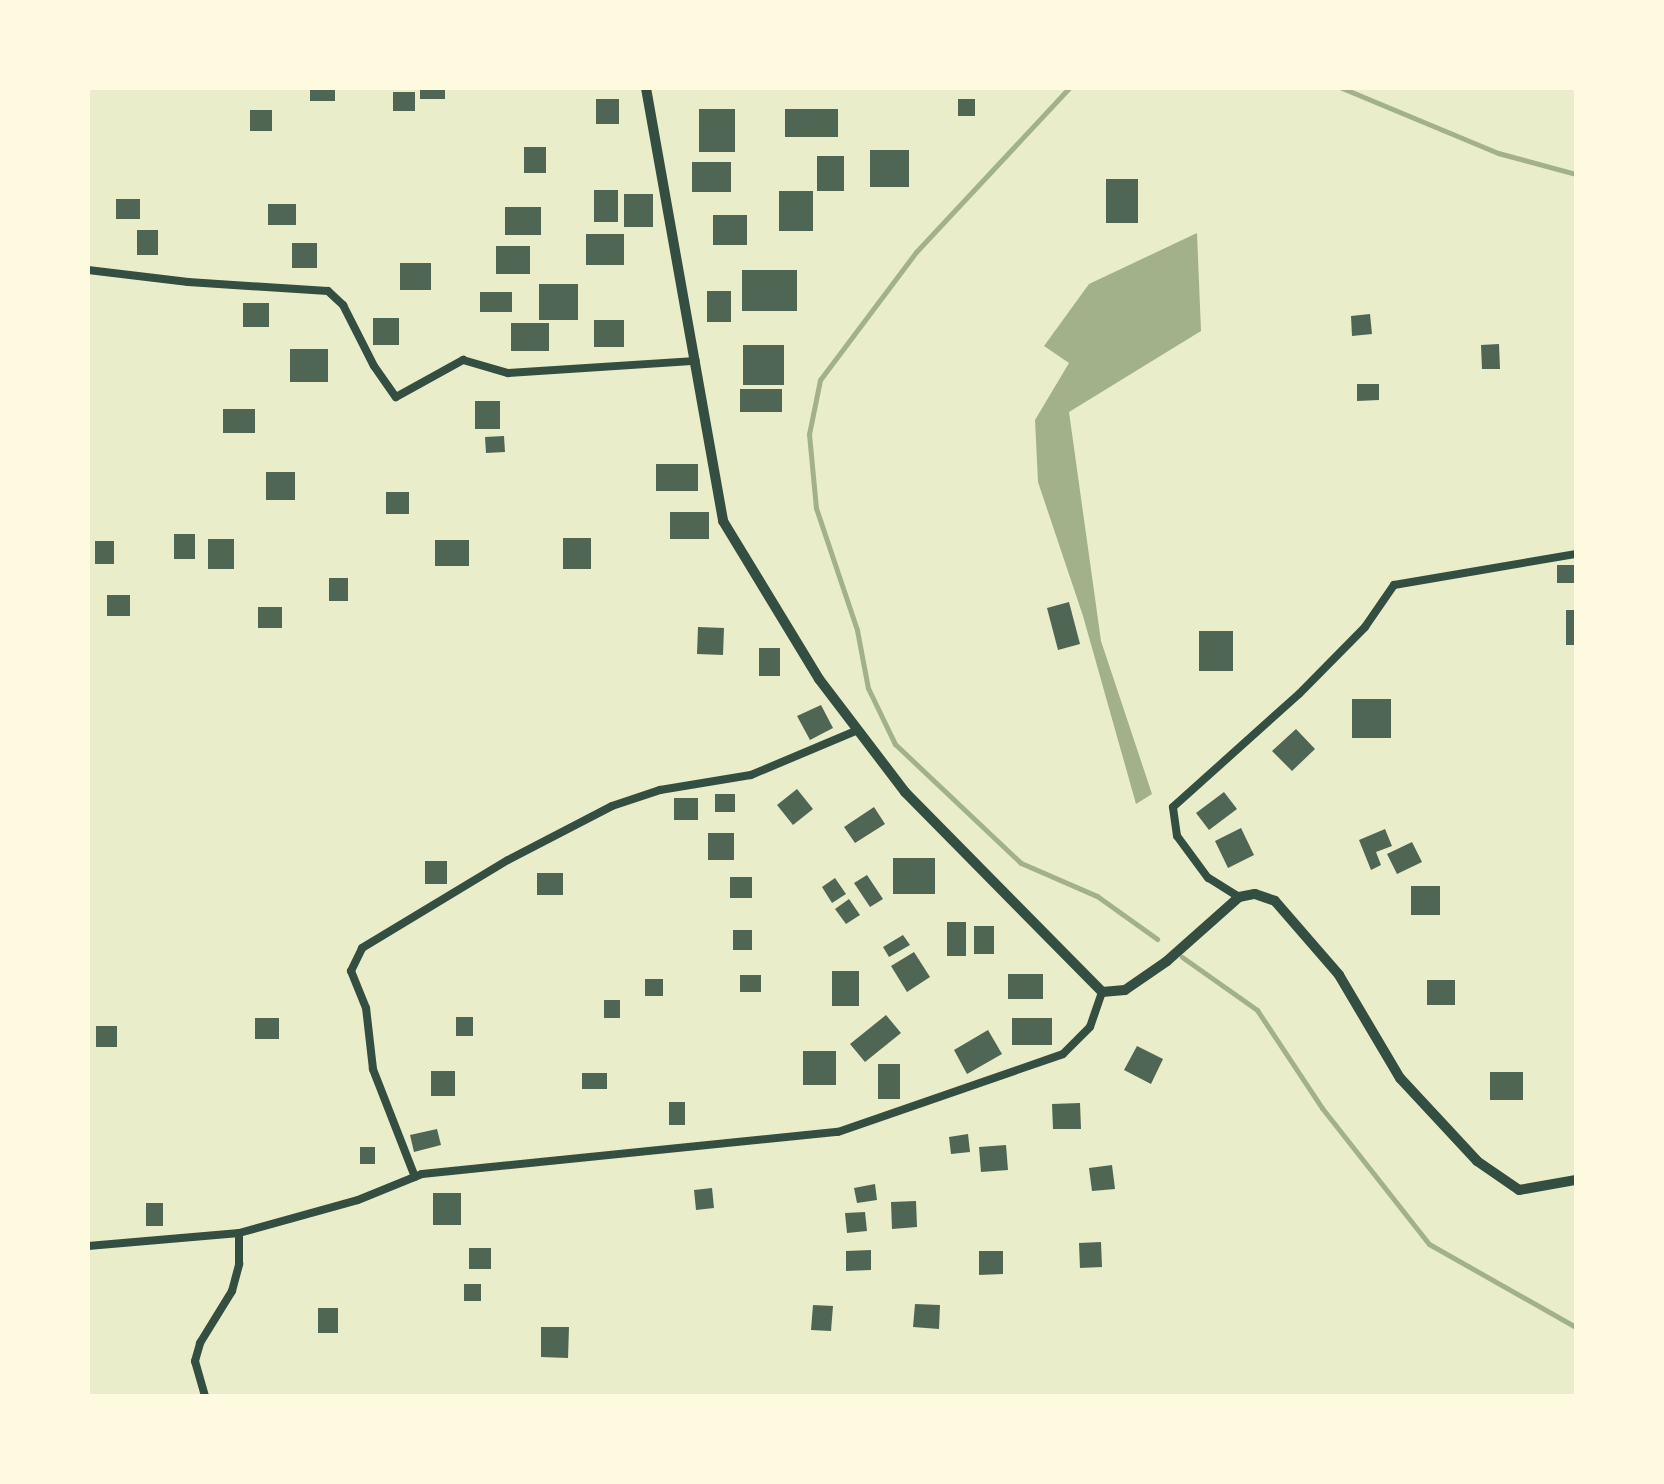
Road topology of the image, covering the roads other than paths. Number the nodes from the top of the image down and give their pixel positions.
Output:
1 (646, 88) edge
2 (88, 270) edge
3 (696, 361) junction
4 (1576, 554) edge
5 (858, 730) junction
6 (1239, 897) junction
7 (1102, 992) junction
8 (414, 1177) junction
9 (1576, 1180) edge
10 (240, 1233) junction
11 (88, 1246) edge
12 (205, 1396) edge

1 - 3 main road
2 - 3 street
3 - 5 main road
4 - 6 street
5 - 7 main road
5 - 8 street
6 - 7 main road
6 - 9 main road
7 - 8 street
8 - 10 street
10 - 11 street
10 - 12 street

